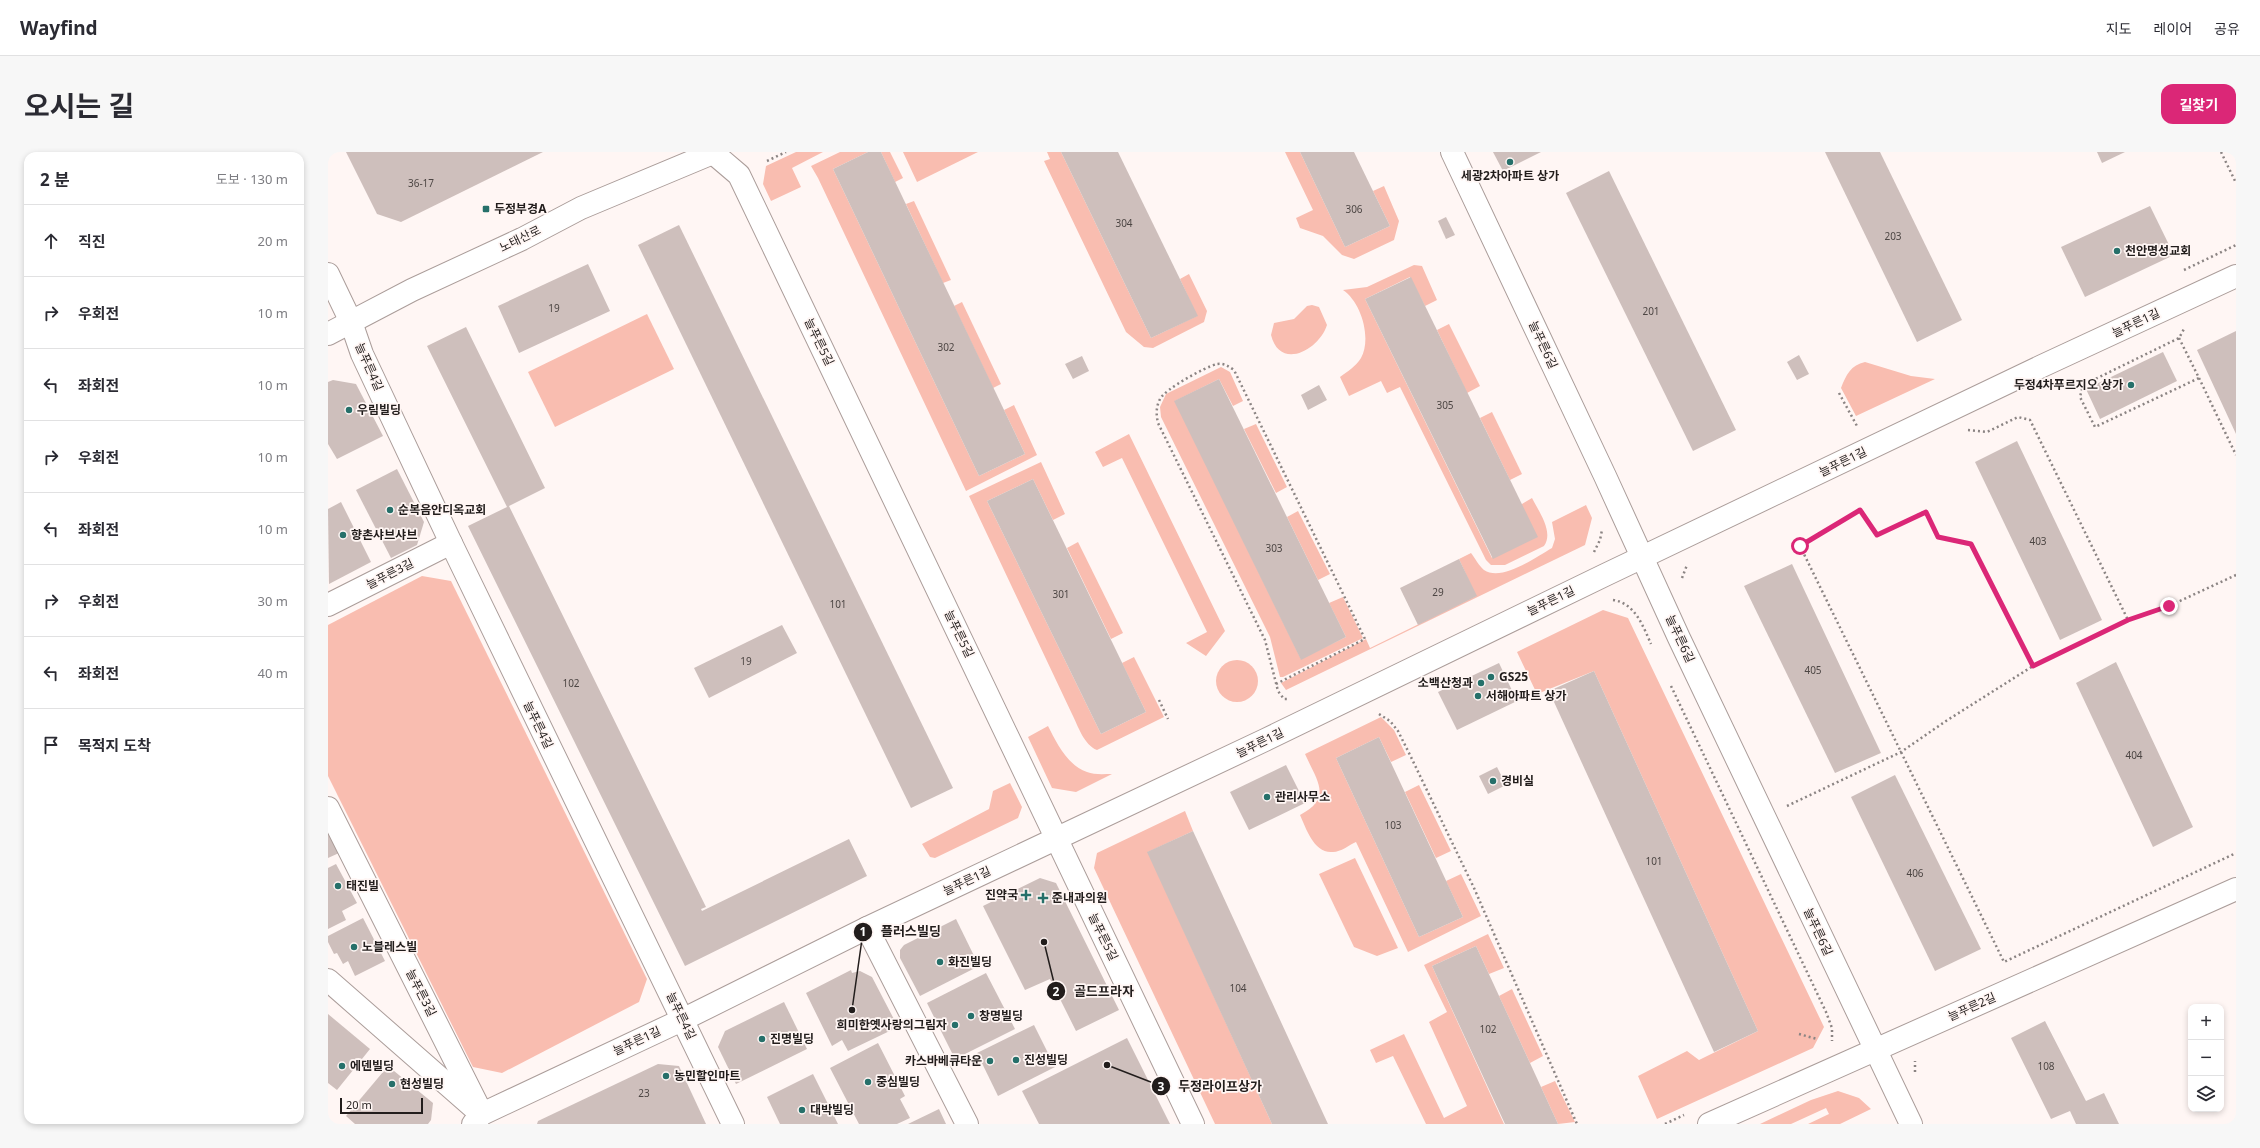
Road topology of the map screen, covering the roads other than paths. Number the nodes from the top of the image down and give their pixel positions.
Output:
1 (713, 152) edge
2 (1452, 152) edge
3 (328, 274) edge
4 (2236, 276) edge
5 (351, 322) junction
6 (328, 334) edge
7 (451, 544) junction
8 (1642, 558) junction
9 (328, 605) edge
10 (328, 808) edge
11 (1057, 838) junction
12 (2236, 889) edge
13 (867, 928) junction
14 (328, 980) edge
15 (682, 1020) junction
16 (1875, 1051) junction
17 (482, 1121) edge
18 (733, 1124) edge
19 (967, 1124) edge
20 (1193, 1124) edge
21 (1709, 1124) edge
22 (1911, 1124) edge

1 - 5 street, 노태산로
1 - 11 street, 늘푸른5길
2 - 8 street, 늘푸른6길
3 - 5 street, 늘푸른4길
4 - 8 street, 늘푸른1길
5 - 6 street, 노태산로
5 - 7 street, 늘푸른4길
7 - 9 street, 늘푸른3길
7 - 15 street, 늘푸른4길
8 - 11 street, 늘푸른1길
8 - 16 street, 늘푸른6길
10 - 17 street, 늘푸른3길
11 - 13 street, 늘푸른1길
11 - 20 street, 늘푸른5길
12 - 16 street, 늘푸른2길
13 - 15 street, 늘푸른1길
13 - 19 street
14 - 17 street
15 - 17 street, 늘푸른1길
15 - 18 street, 늘푸른4길
16 - 21 street, 늘푸른2길
16 - 22 street, 늘푸른6길

